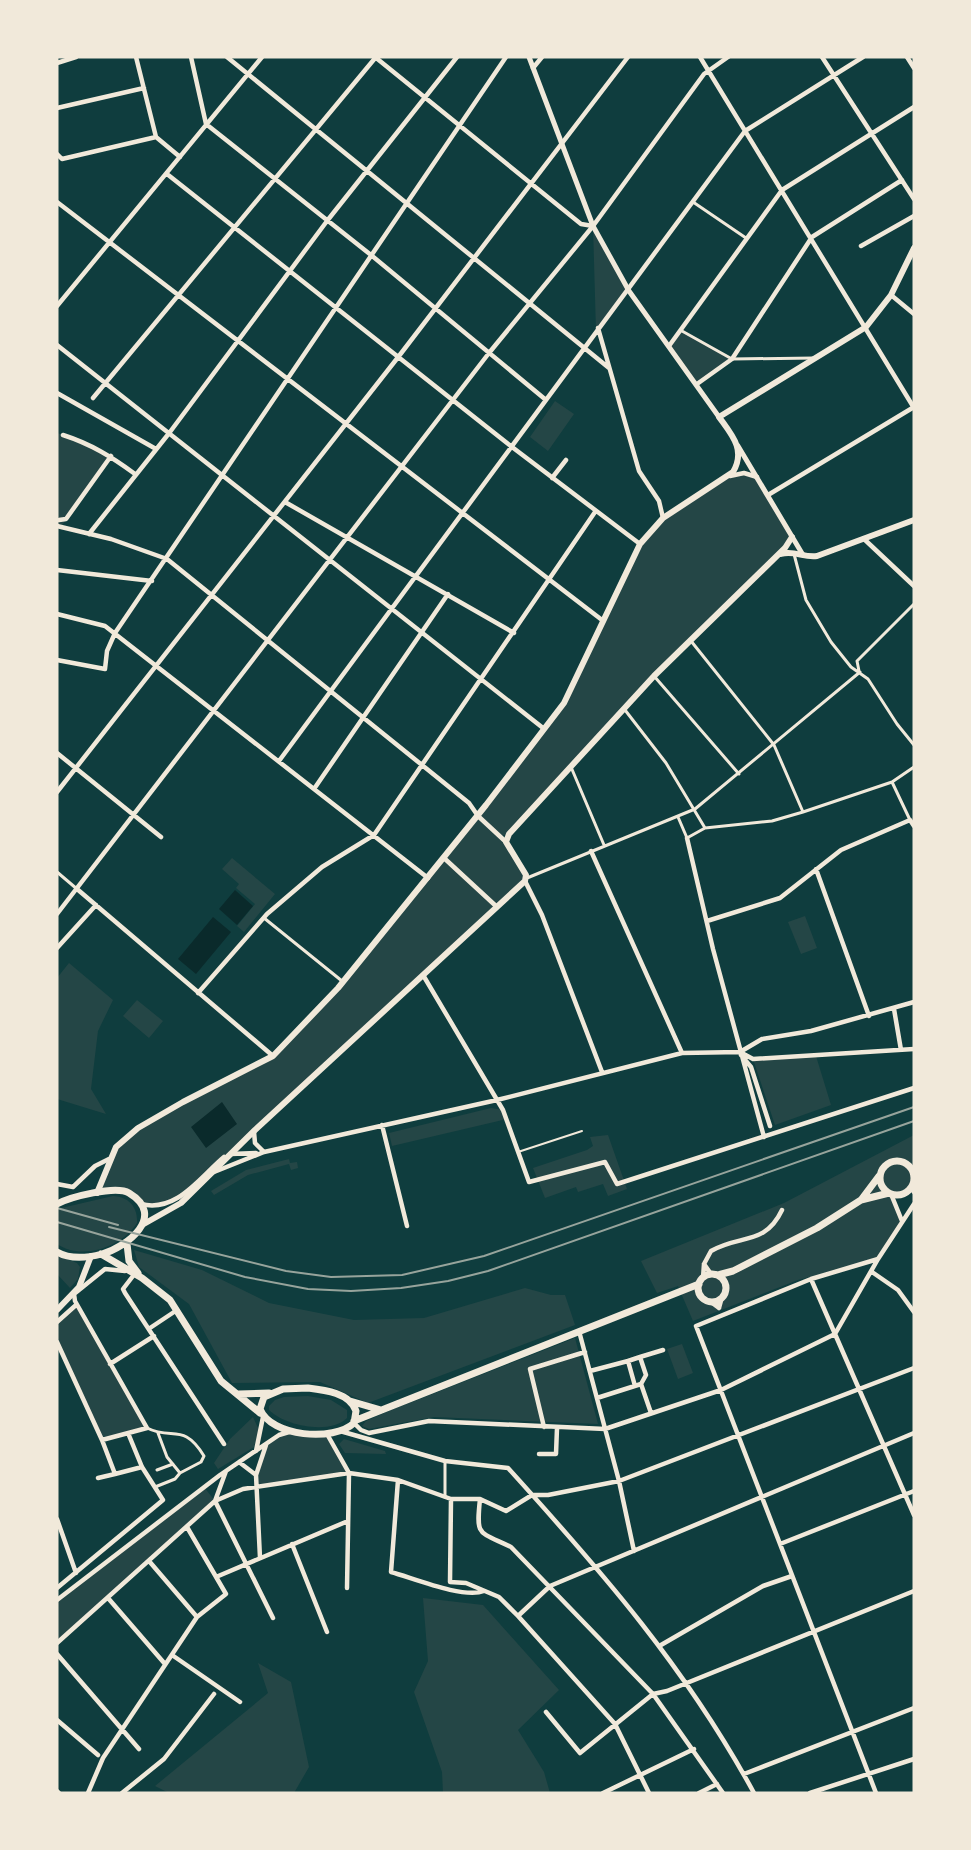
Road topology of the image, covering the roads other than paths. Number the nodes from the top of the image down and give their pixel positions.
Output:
1 (76, 57) edge
2 (136, 57) edge
3 (191, 57) edge
4 (227, 57) edge
5 (262, 57) edge
6 (375, 57) edge
7 (457, 57) edge
8 (506, 57) edge
9 (529, 57) edge
10 (542, 57) edge
11 (628, 57) edge
12 (700, 57) edge
13 (728, 57) edge
14 (822, 57) edge
15 (863, 57) edge
16 (907, 57) edge
17 (57, 63) edge
18 (533, 68) junction
19 (914, 68) edge
20 (708, 69) junction
21 (248, 73) junction
22 (834, 75) junction
23 (144, 88) junction
24 (425, 98) junction
25 (914, 107) edge
26 (57, 108) edge
27 (206, 124) junction
28 (459, 126) junction
29 (316, 128) junction
30 (745, 131) junction
31 (872, 134) junction
32 (156, 137) junction
33 (562, 141) junction
34 (57, 154) edge
35 (180, 158) junction
36 (368, 170) junction
37 (167, 174) junction
38 (276, 180) junction
39 (902, 180) junction
40 (531, 184) junction
41 (782, 190) junction
42 (914, 199) edge
43 (57, 202) edge
44 (407, 202) junction
45 (693, 202) junction
46 (914, 216) edge
47 (327, 221) junction
48 (593, 226) junction
49 (234, 228) junction
50 (812, 237) junction
51 (748, 239) junction
52 (108, 243) junction
53 (861, 246) dead end
54 (914, 248) edge
55 (371, 255) junction
56 (474, 257) junction
57 (289, 271) junction
58 (629, 291) junction
59 (891, 295) junction
60 (179, 296) junction
61 (530, 303) junction
62 (57, 306) edge
63 (335, 307) junction
64 (435, 309) junction
65 (914, 314) edge
66 (866, 327) junction
67 (598, 328) junction
68 (682, 331) junction
69 (237, 340) junction
70 (57, 345) edge
71 (669, 346) junction
72 (584, 348) junction
73 (489, 353) junction
74 (399, 357) junction
75 (814, 358) junction
76 (732, 359) junction
77 (609, 368) junction
78 (288, 379) junction
79 (106, 382) junction
80 (697, 384) junction
81 (57, 393) edge
82 (93, 398) dead end
83 (453, 400) junction
84 (546, 400) junction
85 (914, 408) edge
86 (719, 417) junction
87 (345, 425) junction
88 (170, 432) junction
89 (63, 435) dead end
90 (738, 446) junction
91 (512, 447) junction
92 (156, 449) junction
93 (111, 456) junction
94 (566, 460) dead end
95 (401, 469) junction
96 (135, 474) junction
97 (224, 476) junction
98 (730, 476) junction
99 (757, 477) junction
100 (552, 478) junction
101 (768, 495) junction
102 (285, 502) junction
103 (595, 512) junction
104 (274, 515) junction
105 (461, 515) junction
106 (58, 518) edge
107 (663, 518) junction
108 (914, 519) edge
109 (59, 527) edge
110 (89, 534) junction
111 (347, 536) junction
112 (792, 537) junction
113 (864, 539) junction
114 (640, 544) junction
115 (794, 552) junction
116 (777, 555) junction
117 (803, 555) junction
118 (330, 558) junction
119 (167, 559) junction
120 (57, 570) edge
121 (415, 577) junction
122 (548, 580) junction
123 (152, 581) junction
124 (914, 586) edge
125 (211, 594) junction
126 (448, 594) junction
127 (914, 604) edge
128 (392, 608) junction
129 (57, 614) edge
130 (602, 620) junction
131 (422, 632) junction
132 (115, 633) junction
133 (514, 633) junction
134 (267, 639) junction
135 (690, 640) junction
136 (57, 660) edge
137 (156, 664) junction
138 (860, 672) junction
139 (654, 676) junction
140 (481, 681) junction
141 (331, 691) junction
142 (213, 709) junction
143 (623, 709) junction
144 (365, 718) junction
145 (543, 728) junction
146 (774, 745) junction
147 (914, 745) edge
148 (57, 753) edge
149 (279, 761) junction
150 (421, 765) junction
151 (571, 766) junction
152 (914, 767) edge
153 (76, 768) junction
154 (739, 774) junction
155 (892, 782) junction
156 (314, 789) junction
157 (57, 792) edge
158 (695, 809) junction
159 (803, 812) junction
160 (133, 815) junction
161 (479, 817) junction
162 (678, 818) junction
163 (910, 820) junction
164 (914, 826) edge
165 (705, 828) junction
166 (374, 834) junction
167 (509, 834) junction
168 (500, 836) junction
169 (161, 837) dead end
170 (687, 838) junction
171 (506, 842) junction
172 (604, 845) junction
173 (591, 851) junction
174 (444, 858) junction
175 (816, 869) junction
176 (57, 872) edge
177 (428, 878) junction
178 (526, 880) junction
179 (77, 889) junction
180 (96, 905) junction
181 (496, 907) junction
182 (57, 914) edge
183 (264, 918) junction
184 (707, 921) junction
185 (57, 948) edge
186 (423, 975) junction
187 (343, 982) junction
188 (198, 993) junction
189 (914, 1002) edge
190 (894, 1010) junction
191 (869, 1016) junction
192 (914, 1049) edge
193 (901, 1050) junction
194 (682, 1053) junction
195 (740, 1053) junction
196 (273, 1056) junction
197 (602, 1072) junction
198 (914, 1088) edge
199 (497, 1100) junction
200 (382, 1125) junction
201 (770, 1126) dead end
202 (255, 1130) junction
203 (582, 1131) dead end
204 (764, 1137) junction
205 (518, 1152) junction
206 (262, 1153) junction
207 (230, 1154) junction
208 (109, 1159) junction
209 (910, 1165) edge
210 (209, 1174) junction
211 (880, 1175) junction
212 (57, 1184) edge
213 (913, 1186) edge
214 (97, 1193) junction
215 (890, 1194) junction
216 (861, 1200) junction
217 (139, 1203) junction
218 (57, 1204) edge
219 (914, 1204) edge
220 (782, 1210) dead end
221 (902, 1221) junction
222 (142, 1225) junction
223 (407, 1226) dead end
224 (127, 1244) junction
225 (57, 1252) edge
226 (100, 1254) junction
227 (91, 1256) junction
228 (878, 1259) junction
229 (704, 1264) junction
230 (733, 1271) junction
231 (872, 1272) junction
232 (714, 1275) junction
233 (133, 1276) junction
234 (142, 1278) junction
235 (811, 1279) junction
236 (701, 1281) junction
237 (726, 1287) junction
238 (691, 1288) junction
239 (74, 1294) junction
240 (700, 1294) junction
241 (722, 1298) junction
242 (711, 1302) junction
243 (76, 1305) junction
244 (719, 1308) junction
245 (57, 1310) edge
246 (178, 1310) junction
247 (914, 1312) edge
248 (722, 1316) junction
249 (57, 1322) edge
250 (150, 1328) junction
251 (579, 1331) junction
252 (835, 1334) junction
253 (154, 1336) junction
254 (57, 1342) edge
255 (663, 1350) dead end
256 (585, 1352) junction
257 (640, 1358) junction
258 (628, 1361) junction
259 (110, 1364) junction
260 (914, 1368) edge
261 (590, 1371) junction
262 (641, 1384) junction
263 (635, 1386) junction
264 (721, 1390) junction
265 (858, 1390) junction
266 (272, 1393) junction
267 (239, 1394) junction
268 (597, 1398) junction
269 (350, 1401) junction
270 (381, 1410) junction
271 (651, 1413) junction
272 (263, 1416) junction
273 (354, 1422) junction
274 (544, 1427) junction
275 (147, 1428) junction
276 (557, 1428) junction
277 (605, 1429) junction
278 (292, 1431) junction
279 (340, 1431) junction
280 (129, 1432) junction
281 (158, 1433) junction
282 (914, 1433) edge
283 (327, 1434) junction
284 (738, 1435) junction
285 (102, 1440) junction
286 (224, 1444) dead end
287 (266, 1445) junction
288 (883, 1446) junction
289 (256, 1451) junction
290 (539, 1454) dead end
291 (445, 1461) junction
292 (239, 1462) junction
293 (173, 1464) junction
294 (142, 1467) junction
295 (157, 1470) dead end
296 (226, 1471) junction
297 (180, 1473) junction
298 (349, 1473) junction
299 (115, 1474) junction
300 (255, 1475) junction
301 (98, 1478) dead end
302 (398, 1480) junction
303 (619, 1481) junction
304 (257, 1486) junction
305 (154, 1487) junction
306 (914, 1491) edge
307 (905, 1494) junction
308 (532, 1495) junction
309 (761, 1496) junction
310 (445, 1497) junction
311 (451, 1499) junction
312 (480, 1499) junction
313 (215, 1502) junction
314 (914, 1515) edge
315 (57, 1519) edge
316 (348, 1521) junction
317 (187, 1527) junction
318 (292, 1544) junction
319 (780, 1544) junction
320 (634, 1551) junction
321 (260, 1558) junction
322 (149, 1561) junction
323 (247, 1563) junction
324 (598, 1567) junction
325 (75, 1573) junction
326 (792, 1576) junction
327 (216, 1577) junction
328 (550, 1586) junction
329 (57, 1588) edge
330 (347, 1588) dead end
331 (484, 1591) junction
332 (914, 1591) edge
333 (108, 1598) junction
334 (57, 1600) edge
335 (518, 1616) junction
336 (197, 1617) junction
337 (273, 1618) dead end
338 (813, 1630) junction
339 (327, 1632) dead end
340 (57, 1643) edge
341 (661, 1645) junction
342 (57, 1654) edge
343 (172, 1655) junction
344 (165, 1664) junction
345 (687, 1682) junction
346 (214, 1694) dead end
347 (653, 1694) junction
348 (240, 1702) dead end
349 (914, 1708) edge
350 (546, 1712) dead end
351 (57, 1720) edge
352 (615, 1724) junction
353 (122, 1730) junction
354 (852, 1731) junction
355 (139, 1749) dead end
356 (694, 1749) junction
357 (101, 1756) junction
358 (914, 1759) edge
359 (744, 1774) junction
360 (869, 1774) junction
361 (640, 1775) junction
362 (717, 1784) junction
363 (88, 1793) edge
364 (122, 1793) edge
365 (603, 1793) edge
366 (649, 1793) edge
367 (699, 1793) edge
368 (723, 1793) edge
369 (754, 1793) edge
370 (810, 1793) edge
371 (876, 1793) edge

1 - 17 street
2 - 23 street
3 - 27 street
4 - 21 street
5 - 21 street
6 - 24 street
6 - 29 street
7 - 24 street
8 - 28 street
9 - 18 street
10 - 18 street
11 - 33 street
12 - 20 street
13 - 20 street
14 - 22 street
15 - 22 street
16 - 19 street
18 - 33 street
20 - 30 street
20 - 48 street
21 - 27 street
21 - 29 street
22 - 30 street
22 - 31 street
23 - 26 street
23 - 32 street
24 - 28 street
24 - 36 street
25 - 31 street
27 - 35 street
27 - 38 street
28 - 40 street
28 - 44 street
29 - 36 street
29 - 38 street
30 - 41 street
30 - 45 street
31 - 39 street
31 - 41 street
32 - 34 street
32 - 35 street
33 - 40 street
33 - 48 street
35 - 37 street
36 - 44 street
36 - 47 street
37 - 49 street
37 - 52 street
38 - 47 street
38 - 49 street
39 - 42 street
39 - 50 street
40 - 48 street
40 - 56 street
41 - 50 street
41 - 51 street
43 - 52 street
44 - 55 street
44 - 56 street
45 - 51 street
45 - 58 street
46 - 53 street
47 - 55 street
47 - 57 street
48 - 58 street
48 - 61 street
49 - 57 street
49 - 60 street
50 - 66 street
50 - 76 street
51 - 68 street
52 - 60 street
52 - 62 street
54 - 59 main road
55 - 63 street
55 - 64 street
56 - 61 street
56 - 64 street
57 - 63 street
57 - 69 street
58 - 67 street
58 - 71 street
59 - 65 street
59 - 66 main road
60 - 69 street
60 - 79 street
61 - 72 street
61 - 73 street
63 - 74 street
63 - 78 street
64 - 73 street
64 - 74 street
66 - 75 main road
66 - 85 street
67 - 72 street
67 - 77 street
68 - 71 street
68 - 76 street
69 - 78 street
69 - 88 street
70 - 79 street
71 - 80 street
72 - 77 street
72 - 84 street
73 - 83 street
73 - 84 street
74 - 83 street
74 - 87 street
75 - 76 street
75 - 86 main road
76 - 80 street
77 - 107 street
78 - 87 street
78 - 97 street
79 - 82 street
79 - 88 street
80 - 86 street
81 - 92 street
83 - 91 street
83 - 95 street
84 - 91 street
85 - 101 street
86 - 90 main road
87 - 95 street
87 - 102 street
88 - 92 street
88 - 97 street
89 - 93 street
90 - 98 main road
90 - 99 street
91 - 100 street
91 - 105 street
92 - 96 street
93 - 96 street
93 - 106 street
94 - 100 street
95 - 105 street
95 - 111 street
96 - 110 street
97 - 104 street
97 - 119 street
98 - 99 street
98 - 107 main road
99 - 101 street
100 - 103 street
101 - 112 street
102 - 104 street
102 - 111 street
103 - 114 street
103 - 122 street
104 - 118 street
104 - 125 street
105 - 121 street
105 - 122 street
106 - 109 street
107 - 114 main road
108 - 113 main road
109 - 110 street
110 - 119 street
111 - 118 street
111 - 121 street
112 - 116 main road
112 - 117 street
113 - 117 main road
113 - 124 street
114 - 130 main road
115 - 116 main road
115 - 117 main road
115 - 138 street
116 - 135 main road
118 - 128 street
118 - 134 street
119 - 123 street
119 - 125 street
120 - 123 street
121 - 126 street
121 - 128 street
122 - 130 street
122 - 133 street
123 - 132 street
125 - 134 street
125 - 137 street
126 - 131 street
126 - 133 street
127 - 138 street
128 - 131 street
128 - 141 street
129 - 132 street
130 - 145 main road
131 - 140 street
131 - 144 street
132 - 136 street
132 - 137 street
133 - 140 street
134 - 141 street
134 - 142 street
135 - 139 main road
135 - 146 street
137 - 142 street
137 - 153 street
138 - 146 street
138 - 147 street
139 - 143 main road
139 - 154 street
140 - 145 street
140 - 150 street
141 - 144 street
141 - 149 street
142 - 149 street
142 - 160 street
143 - 151 main road
143 - 158 street
144 - 150 street
144 - 156 street
145 - 161 main road
146 - 154 street
146 - 159 street
148 - 153 street
149 - 156 street
150 - 161 street
150 - 166 street
151 - 167 main road
151 - 172 street
152 - 155 street
153 - 157 street
153 - 160 street
154 - 158 street
155 - 159 street
155 - 163 street
156 - 166 street
158 - 162 street
158 - 165 street
159 - 165 street
160 - 169 street
160 - 179 street
161 - 168 street
161 - 174 main road
162 - 170 street
162 - 172 street
163 - 164 street
163 - 175 street
165 - 170 street
166 - 177 street
166 - 183 street
167 - 168 street
167 - 171 main road
168 - 171 street
170 - 184 street
171 - 178 main road
172 - 173 street
173 - 178 street
173 - 194 street
174 - 177 main road
174 - 181 street
175 - 184 street
175 - 191 street
176 - 179 street
177 - 187 main road
178 - 181 main road
178 - 197 street
179 - 180 street
179 - 182 street
180 - 185 street
180 - 188 street
181 - 186 main road
183 - 187 street
183 - 188 street
184 - 195 street
186 - 199 street
186 - 202 main road
187 - 196 main road
188 - 196 street
189 - 190 street
190 - 191 street
190 - 193 street
191 - 195 street
192 - 193 street
193 - 195 street
194 - 195 street
194 - 197 street
195 - 201 street
195 - 204 street
196 - 208 main road
197 - 199 street
198 - 204 street
199 - 200 street
199 - 205 street
200 - 206 street
200 - 223 street
202 - 206 street
202 - 207 main road
203 - 205 lane
204 - 205 street
206 - 207 street
206 - 210 street
207 - 210 main road
207 - 217 street
208 - 212 street
208 - 214 main road
209 - 211 highway
209 - 213 highway
210 - 222 main road
211 - 215 highway
211 - 216 highway
213 - 215 highway
214 - 217 highway
214 - 218 highway
215 - 216 highway
215 - 221 street
216 - 230 highway
217 - 222 highway
219 - 221 street
220 - 229 street
221 - 228 street
222 - 224 highway
224 - 226 highway
224 - 234 highway
225 - 227 highway
226 - 227 highway
226 - 234 highway
227 - 239 main road
228 - 231 street
228 - 235 street
229 - 232 street
229 - 236 street
230 - 232 highway
230 - 237 highway
231 - 247 street
231 - 252 street
232 - 236 highway
232 - 237 highway
233 - 234 street
233 - 239 street
233 - 250 street
234 - 246 highway
235 - 248 street
235 - 252 street
236 - 238 highway
236 - 240 highway
237 - 241 highway
238 - 240 highway
238 - 251 highway
239 - 243 street
239 - 245 main road
240 - 242 highway
241 - 242 highway
241 - 244 street
242 - 244 street
243 - 249 street
243 - 259 street
244 - 248 street
246 - 250 street
246 - 267 highway
248 - 264 street
250 - 253 street
251 - 256 street
251 - 270 highway
252 - 264 street
252 - 265 street
253 - 259 street
253 - 286 street
254 - 285 street
255 - 257 street
256 - 261 street
256 - 274 street
257 - 258 street
257 - 262 street
258 - 261 street
258 - 263 street
259 - 275 street
260 - 265 street
261 - 268 street
262 - 263 street
262 - 271 street
263 - 268 street
264 - 271 street
264 - 284 street
265 - 284 street
265 - 288 street
266 - 267 highway
266 - 269 highway
266 - 272 highway
267 - 272 highway
268 - 277 street
269 - 270 highway
269 - 273 highway
270 - 273 highway
271 - 277 street
272 - 278 highway
272 - 289 street
273 - 274 street
273 - 279 highway
274 - 276 street
275 - 280 street
275 - 281 street
276 - 277 street
276 - 290 street
277 - 303 street
278 - 283 highway
278 - 287 street
279 - 283 highway
279 - 291 street
280 - 285 street
280 - 294 street
281 - 293 street
281 - 297 street
282 - 288 street
283 - 298 street
284 - 303 street
284 - 309 street
285 - 299 street
287 - 289 street
287 - 300 street
288 - 307 street
288 - 309 street
289 - 292 street
291 - 308 street
291 - 310 street
292 - 296 street
292 - 300 street
293 - 295 street
293 - 297 street
294 - 299 street
294 - 305 street
296 - 313 street
296 - 334 street
297 - 305 street
298 - 302 street
298 - 304 street
298 - 316 street
299 - 301 street
300 - 304 street
302 - 310 street
302 - 331 street
303 - 308 street
303 - 320 street
304 - 313 street
304 - 321 street
305 - 325 street
306 - 307 street
307 - 314 street
307 - 319 street
308 - 312 street
308 - 324 street
309 - 319 street
309 - 320 street
310 - 311 street
311 - 312 street
311 - 331 street
312 - 328 street
313 - 317 street
313 - 323 street
315 - 325 street
316 - 318 street
316 - 330 street
317 - 322 street
317 - 327 street
318 - 321 street
318 - 339 street
319 - 326 street
320 - 324 street
321 - 323 street
322 - 333 street
322 - 336 street
323 - 327 street
323 - 337 street
324 - 328 street
324 - 341 street
325 - 329 street
326 - 338 street
326 - 341 street
327 - 336 street
328 - 335 street
328 - 347 street
331 - 335 street
332 - 338 street
333 - 340 street
333 - 344 street
335 - 352 street
336 - 343 street
338 - 345 street
338 - 354 street
341 - 345 street
342 - 353 street
343 - 344 street
343 - 348 street
344 - 353 street
345 - 347 street
345 - 359 street
346 - 364 street
347 - 352 street
347 - 356 street
349 - 354 street
350 - 352 street
351 - 357 street
352 - 361 street
353 - 355 street
353 - 357 street
354 - 359 street
354 - 360 street
356 - 361 street
356 - 362 street
357 - 363 street
358 - 360 street
359 - 369 street
360 - 370 street
360 - 371 street
361 - 365 street
361 - 366 street
362 - 367 street
362 - 368 street

